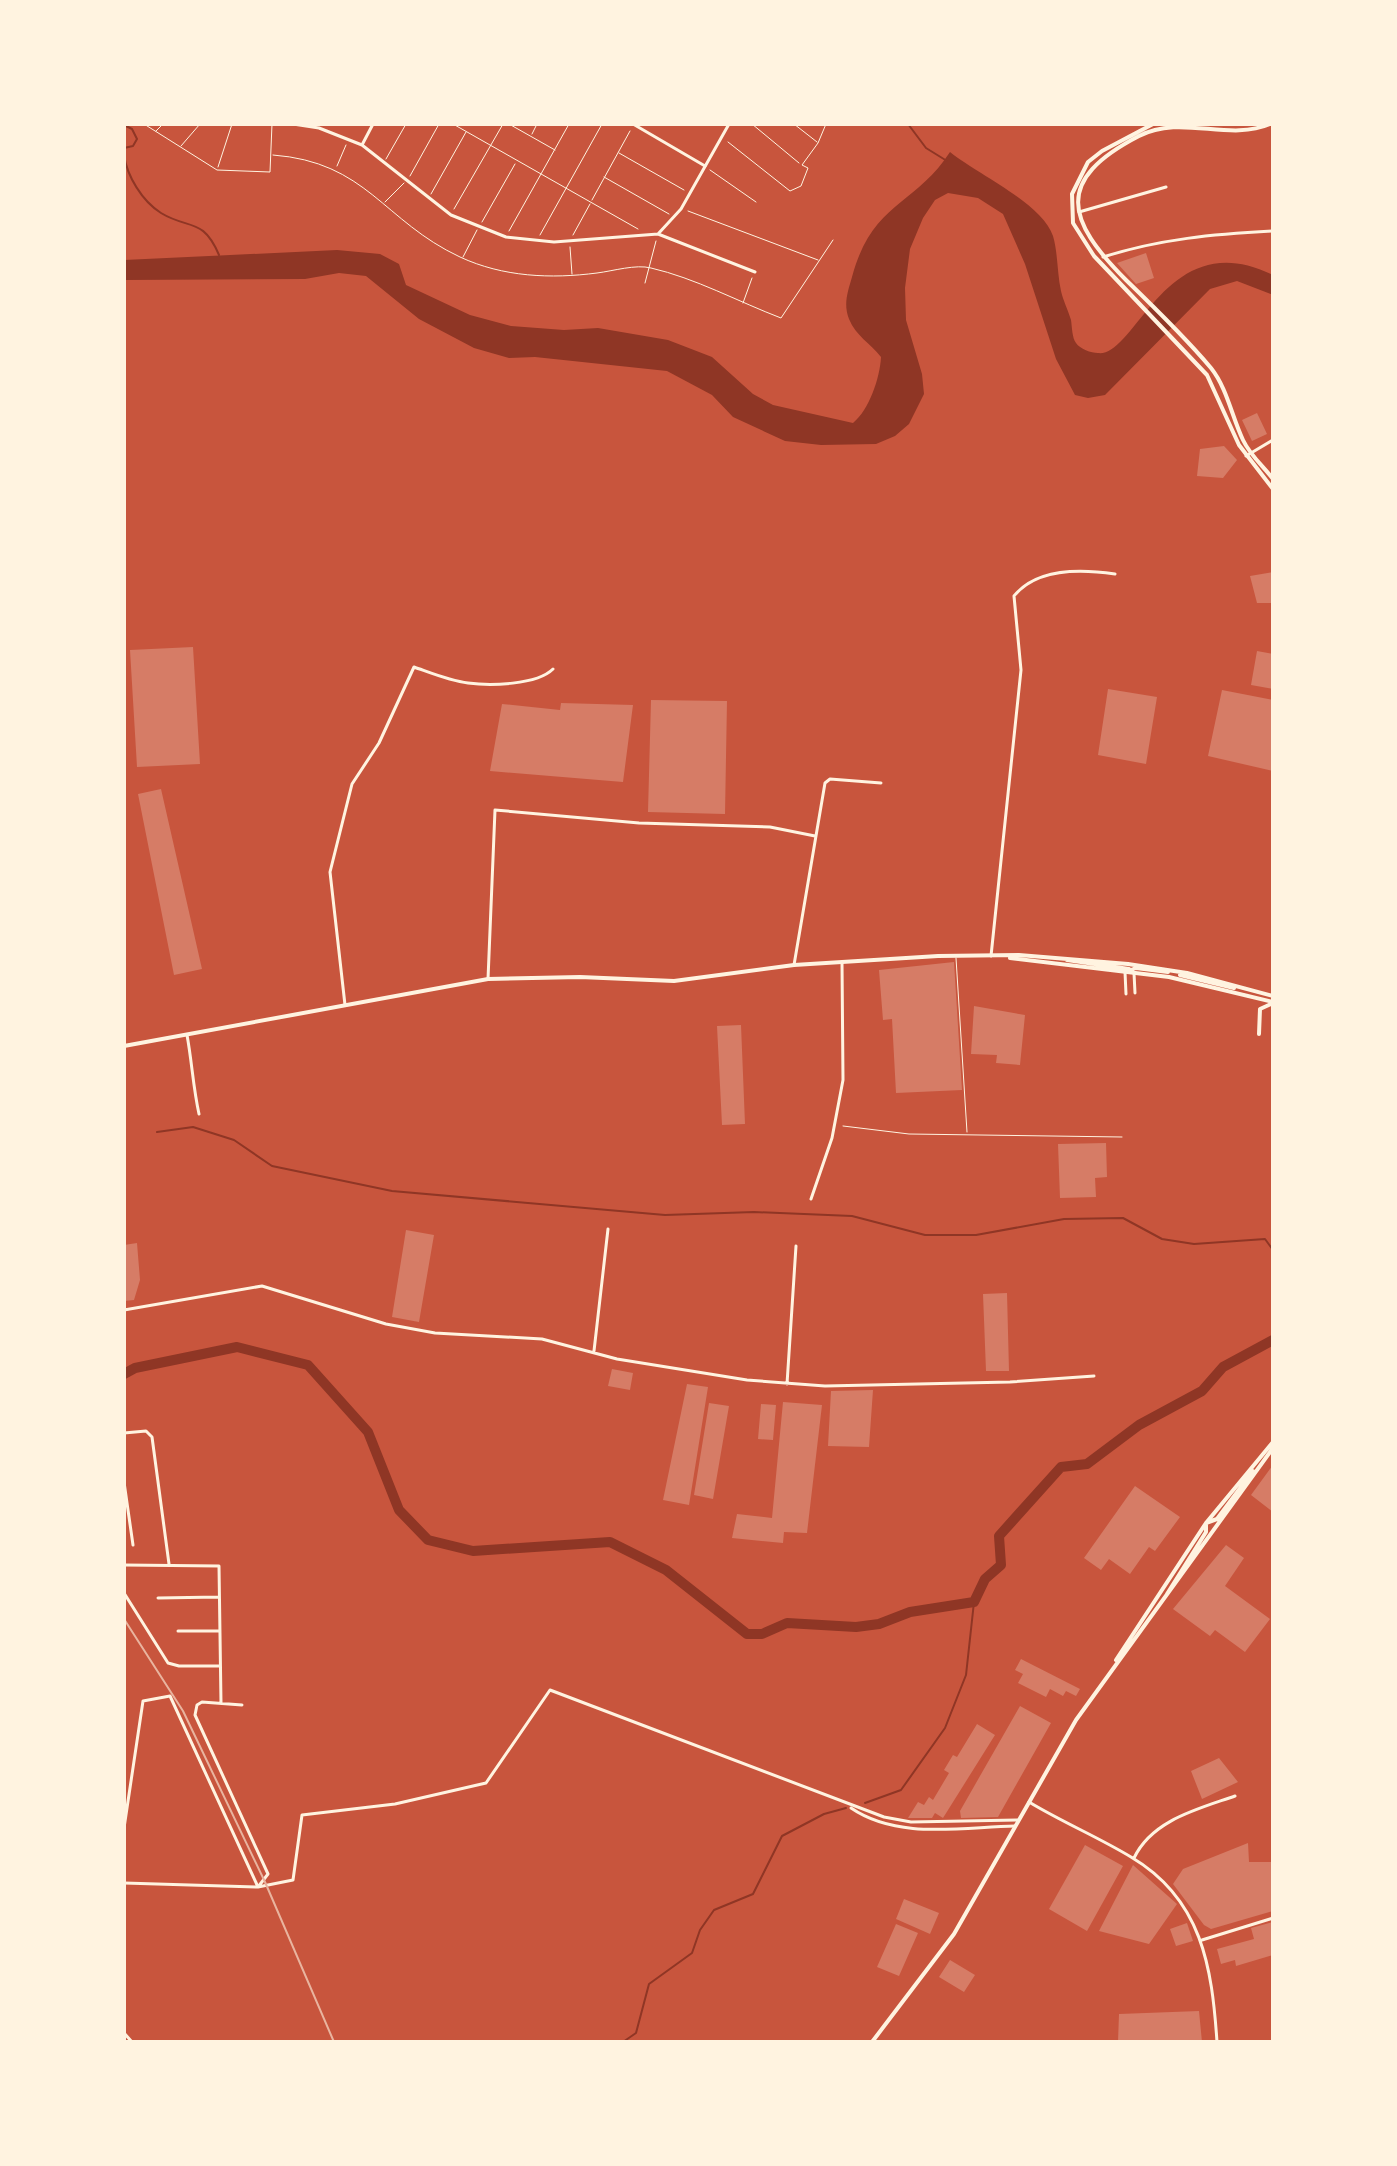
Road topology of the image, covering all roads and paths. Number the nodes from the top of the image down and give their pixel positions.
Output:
1 (144, 124) edge
2 (163, 124) edge
3 (200, 124) edge
4 (232, 124) edge
5 (272, 124) edge
6 (293, 124) edge
7 (373, 124) edge
8 (406, 124) edge
9 (439, 124) edge
10 (453, 124) edge
11 (503, 124) edge
12 (509, 124) edge
13 (537, 124) edge
14 (569, 124) edge
15 (602, 124) edge
16 (633, 124) edge
17 (729, 124) edge
18 (752, 124) edge
19 (794, 124) edge
20 (826, 124) edge
21 (1153, 124) edge
22 (1270, 124) edge
23 (466, 131) junction
24 (155, 132) junction
25 (530, 136) junction
26 (721, 137) junction
27 (348, 139) junction
28 (818, 143) junction
29 (362, 145) junction
30 (180, 147) junction
31 (490, 147) junction
32 (555, 150) junction
33 (618, 153) junction
34 (273, 155) junction
35 (385, 161) junction
36 (516, 162) junction
37 (802, 165) junction
38 (705, 166) junction
39 (336, 168) junction
40 (217, 170) junction
41 (541, 175) junction
42 (604, 177) junction
43 (408, 180) junction
44 (1166, 187) dead end
45 (566, 188) junction
46 (690, 194) junction
47 (428, 200) junction
48 (591, 202) junction
49 (756, 202) dead end
50 (383, 203) junction
51 (681, 209) junction
52 (1079, 212) junction
53 (451, 215) junction
54 (675, 217) junction
55 (478, 228) junction
56 (1273, 231) edge
57 (647, 234) junction
58 (658, 234) junction
59 (506, 237) junction
60 (833, 240) dead end
61 (537, 241) junction
62 (569, 242) junction
63 (1103, 257) junction
64 (463, 258) junction
65 (821, 261) junction
66 (649, 267) junction
67 (755, 272) joint
68 (573, 276) junction
69 (645, 283) dead end
70 (743, 303) junction
71 (1273, 440) edge
72 (1248, 454) junction
73 (1273, 479) edge
74 (1273, 489) edge
75 (1115, 574) dead end
76 (553, 669) dead end
77 (881, 783) dead end
78 (815, 836) junction
79 (956, 956) junction
80 (991, 956) junction
81 (1043, 956) junction
82 (842, 962) junction
83 (794, 965) junction
84 (1130, 971) junction
85 (488, 979) junction
86 (1242, 988) junction
87 (1135, 993) dead end
88 (1126, 994) dead end
89 (1271, 995) edge
90 (1253, 996) junction
91 (1273, 1003) edge
92 (345, 1005) junction
93 (187, 1034) junction
94 (1259, 1034) dead end
95 (124, 1046) edge
96 (199, 1114) dead end
97 (843, 1126) dead end
98 (967, 1135) junction
99 (1122, 1137) dead end
100 (811, 1199) dead end
101 (608, 1229) dead end
102 (796, 1246) dead end
103 (124, 1310) edge
104 (594, 1351) junction
105 (1094, 1376) dead end
106 (787, 1384) junction
107 (124, 1433) edge
108 (1272, 1447) edge
109 (124, 1482) edge
110 (1206, 1523) junction
111 (133, 1545) dead end
112 (169, 1564) junction
113 (124, 1565) edge
114 (124, 1593) edge
115 (219, 1597) junction
116 (158, 1598) dead end
117 (1161, 1607) junction
118 (178, 1631) dead end
119 (219, 1631) junction
120 (220, 1666) junction
121 (1107, 1675) junction
122 (221, 1704) junction
123 (242, 1705) dead end
124 (1235, 1796) dead end
125 (1029, 1802) junction
126 (848, 1806) junction
127 (1019, 1819) junction
128 (1015, 1826) junction
129 (124, 1828) edge
130 (1134, 1858) junction
131 (124, 1883) edge
132 (258, 1887) junction
133 (1273, 1918) edge
134 (1202, 1940) junction
135 (124, 2033) edge
136 (132, 2042) edge
137 (872, 2042) edge
138 (1217, 2042) edge

1 - 24 path
2 - 24 path
3 - 30 path
4 - 40 path
5 - 34 path
6 - 27 street
7 - 29 street
8 - 35 path
9 - 43 path
10 - 23 path
11 - 31 path
12 - 25 path
13 - 25 path
14 - 32 path
15 - 45 path
16 - 33 path
16 - 38 street
17 - 26 street
18 - 37 path
19 - 28 path
20 - 28 path
21 - 72 main road
22 - 52 main road
23 - 31 path
23 - 47 path
24 - 30 path
25 - 32 path
26 - 37 path
26 - 38 street
27 - 29 street
27 - 39 path
28 - 37 path
29 - 35 street
30 - 40 path
31 - 36 path
31 - 53 path
32 - 41 path
33 - 42 path
33 - 46 path
34 - 39 path
34 - 40 path
35 - 43 street
36 - 41 path
36 - 55 path
38 - 46 street
38 - 49 path
39 - 50 path
41 - 45 path
41 - 59 path
42 - 48 path
42 - 54 path
43 - 47 street
43 - 50 path
44 - 52 street
45 - 48 path
45 - 61 path
46 - 51 street
47 - 53 street
48 - 57 path
48 - 62 path
50 - 64 path
51 - 54 street
51 - 65 path
52 - 63 main road
53 - 55 street
54 - 58 street
55 - 59 street
55 - 64 path
56 - 63 street
57 - 58 street
57 - 62 street
58 - 66 path
58 - 67 street
59 - 61 street
60 - 65 path
61 - 62 street
62 - 68 path
63 - 72 main road
64 - 68 path
65 - 70 path
66 - 68 path
66 - 69 path
66 - 70 path
67 - 70 path
71 - 72 street
72 - 73 main road
72 - 74 main road
75 - 80 street
76 - 92 street
77 - 78 street
78 - 83 street
78 - 85 street
79 - 80 main road
79 - 82 main road
79 - 98 lane
80 - 81 main road
80 - 84 main road
81 - 84 main road
81 - 86 main road
82 - 83 main road
82 - 100 street
83 - 85 main road
84 - 86 main road
84 - 87 street
84 - 88 street
84 - 90 main road
85 - 92 main road
86 - 89 main road
86 - 90 main road
89 - 90 main road
90 - 91 main road
91 - 94 main road
92 - 93 main road
93 - 95 main road
93 - 96 street
97 - 98 lane
98 - 99 lane
101 - 104 street
102 - 106 street
103 - 104 street
104 - 106 street
105 - 106 street
107 - 112 street
108 - 110 main road
108 - 110 main road
108 - 117 main road
109 - 111 street
110 - 117 main road
110 - 121 main road
112 - 113 street
112 - 115 street
114 - 120 street
115 - 116 street
115 - 119 street
117 - 121 main road
118 - 119 street
119 - 120 street
120 - 122 street
121 - 125 main road
122 - 123 street
122 - 132 street
124 - 130 street
125 - 127 main road
125 - 130 street
126 - 127 street
126 - 128 street
126 - 132 street
127 - 128 main road
128 - 137 main road
129 - 132 street
130 - 134 street
131 - 132 street
133 - 134 street
134 - 138 street
135 - 136 street

